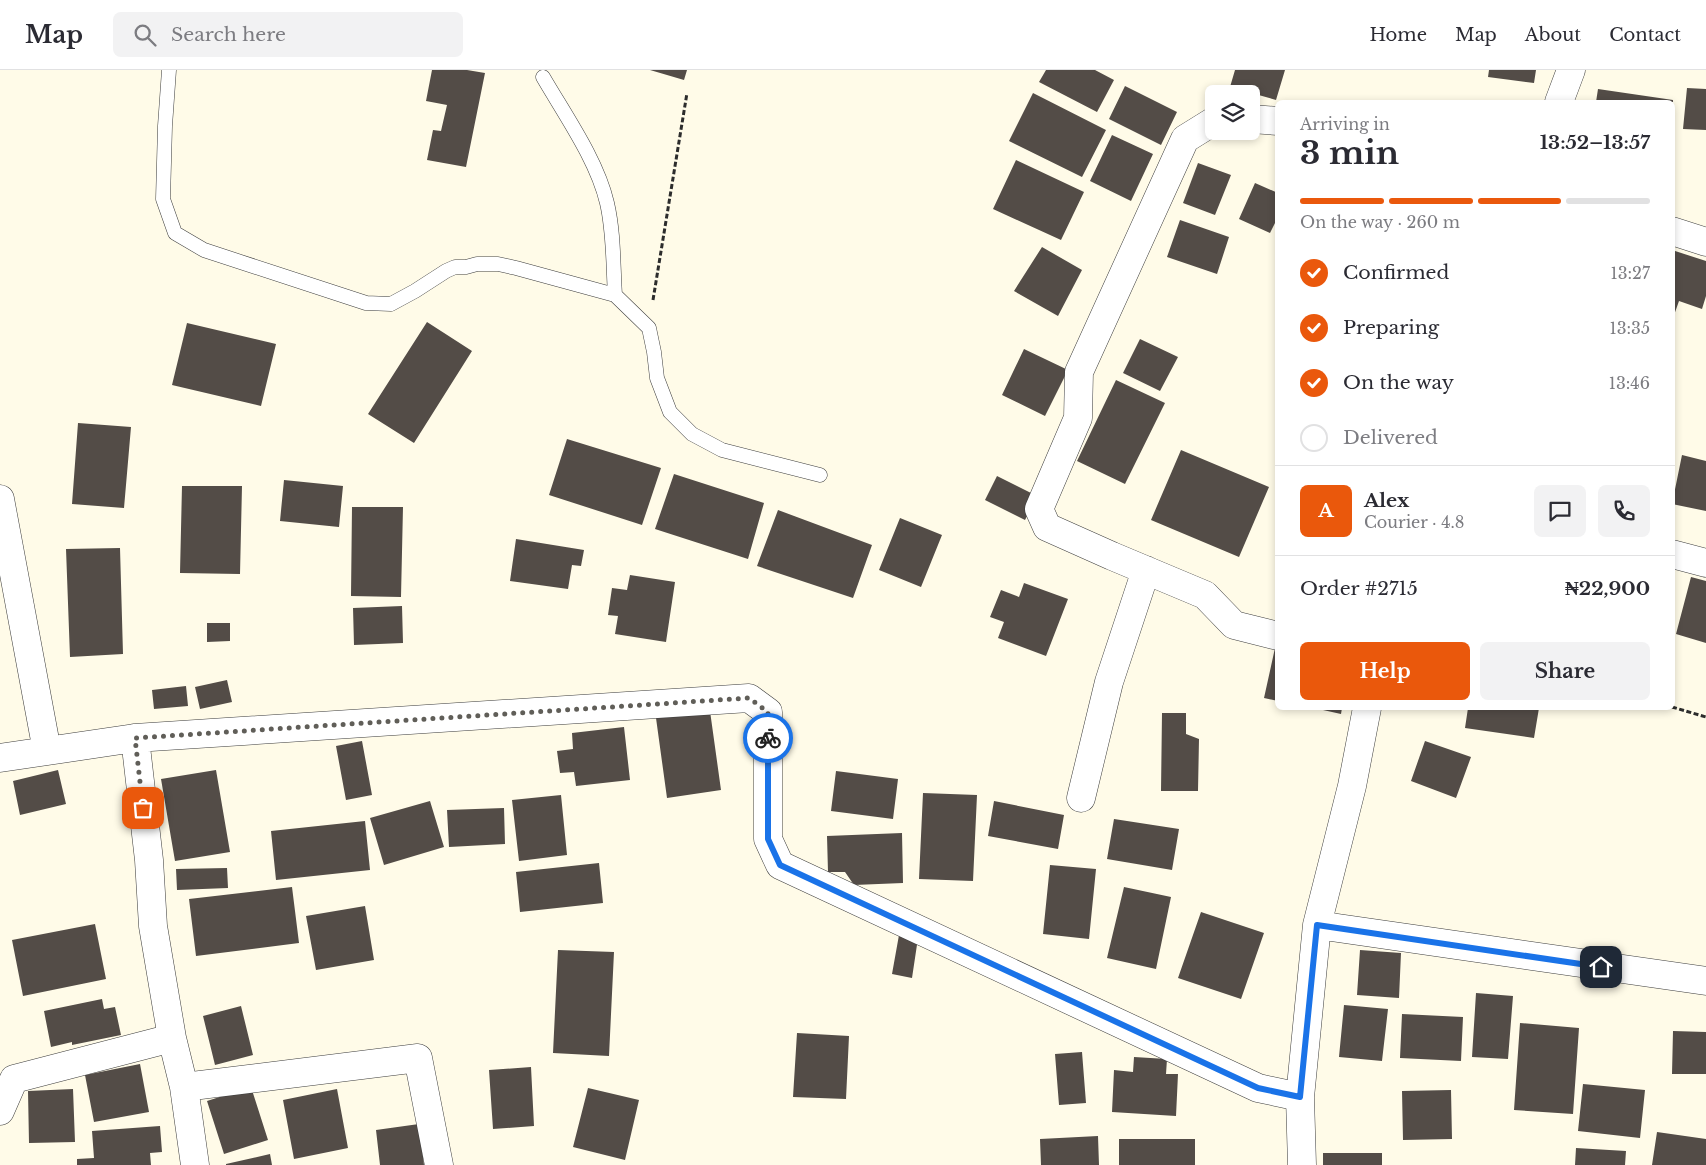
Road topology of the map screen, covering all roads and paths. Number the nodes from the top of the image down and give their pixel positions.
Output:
1 (168, 70) edge
2 (1571, 70) edge
3 (543, 77) dead end
4 (686, 93) dead end
5 (1560, 100) edge
6 (1260, 120) edge
7 (1275, 121) edge
8 (1205, 126) edge
9 (1675, 232) edge
10 (1706, 242) edge
11 (615, 295) junction
12 (649, 328) junction
13 (820, 475) dead end
14 (0, 499) edge
15 (1675, 555) edge
16 (1706, 563) edge
17 (1146, 570) junction
18 (1275, 635) edge
19 (1675, 708) edge
20 (1367, 710) edge
21 (1706, 717) edge
22 (135, 738) junction
23 (47, 751) junction
24 (0, 758) edge
25 (1082, 798) dead end
26 (1317, 925) junction
27 (1706, 981) edge
28 (172, 1038) junction
29 (184, 1087) junction
30 (1300, 1097) junction
31 (0, 1111) edge
32 (195, 1165) edge
33 (439, 1165) edge
34 (1302, 1165) edge

1 - 11 lane
2 - 5 street
3 - 11 lane
4 - 12 path
6 - 7 street
8 - 17 street
9 - 10 street
11 - 12 lane
12 - 13 lane
14 - 23 street
15 - 16 street
17 - 18 street
17 - 25 street
19 - 21 path
20 - 26 street
22 - 23 street
22 - 28 street
22 - 30 street
23 - 24 street
26 - 27 street
26 - 30 street
28 - 29 street
28 - 31 street
29 - 32 street
29 - 33 street
30 - 34 street

